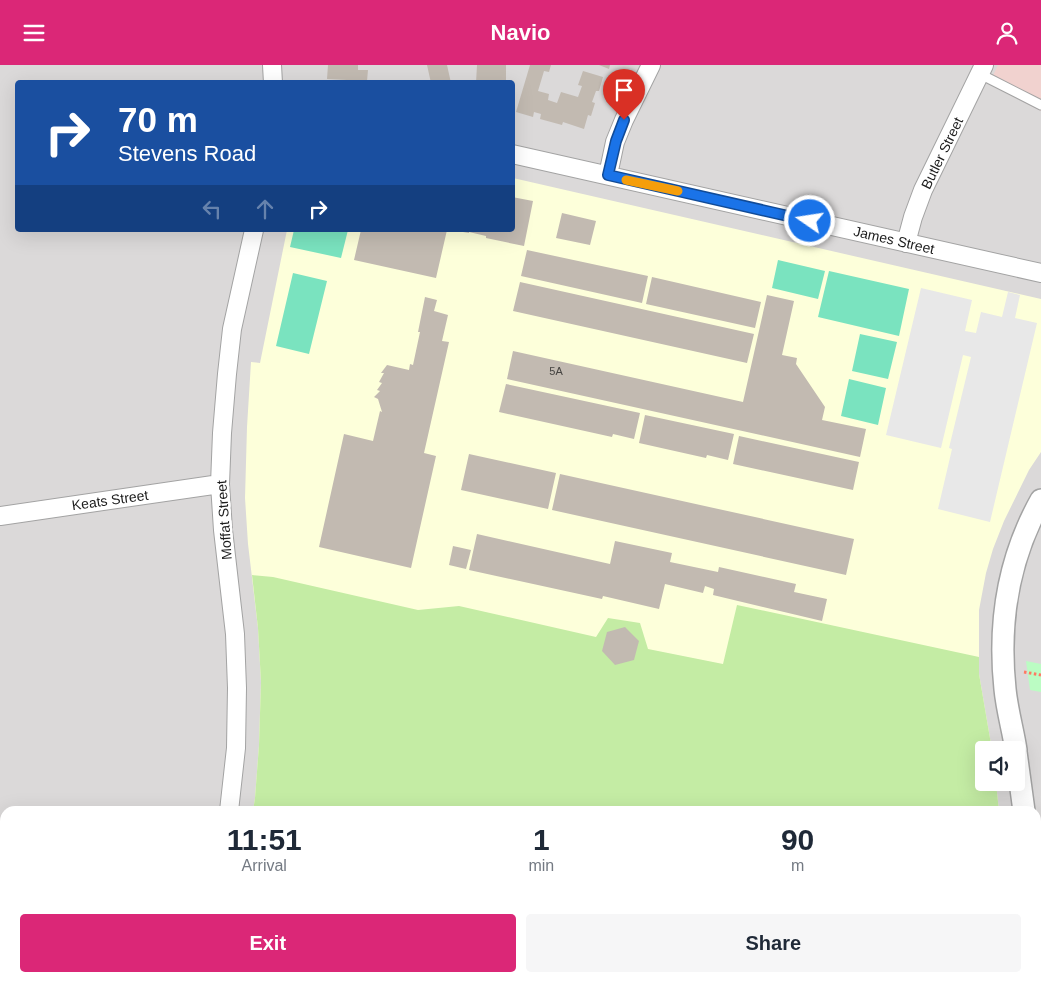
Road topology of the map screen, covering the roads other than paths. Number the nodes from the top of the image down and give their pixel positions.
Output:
1 (272, 65) edge
2 (651, 65) edge
3 (982, 70) edge
4 (273, 80) edge
5 (1041, 105) edge
6 (515, 155) edge
7 (608, 175) junction
8 (254, 232) edge
9 (906, 243) junction
10 (1041, 273) edge
11 (220, 484) junction
12 (1041, 500) edge
13 (0, 516) edge
14 (1014, 741) edge
15 (1021, 791) edge
16 (229, 806) edge
17 (1023, 806) edge

1 - 4 street
2 - 7 street
3 - 5 lane
3 - 9 street, Butler Street
6 - 7 street, James Street
7 - 9 street, James Street
8 - 11 street, Moffat Street
9 - 10 street, James Street
11 - 13 street, Keats Street
11 - 16 street, Moffat Street
12 - 14 street
15 - 17 street

